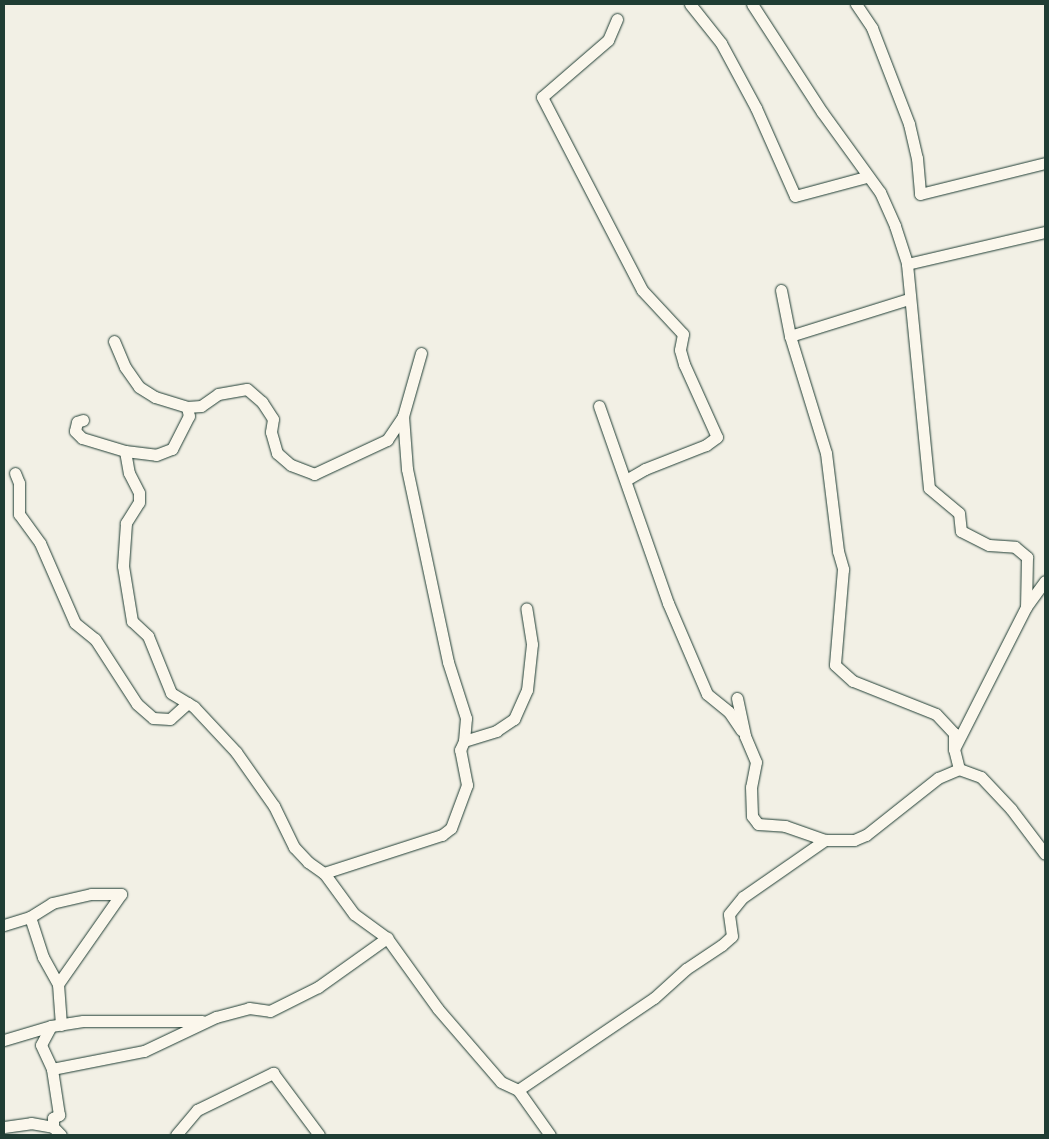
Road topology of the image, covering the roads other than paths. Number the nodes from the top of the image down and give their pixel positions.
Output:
1 (690, 4) edge
2 (752, 4) edge
3 (856, 4) edge
4 (617, 19) dead end
5 (1045, 163) edge
6 (866, 177) junction
7 (1045, 232) edge
8 (907, 264) junction
9 (781, 290) dead end
10 (909, 299) junction
11 (790, 336) junction
12 (114, 341) dead end
13 (421, 354) dead end
14 (188, 406) junction
15 (599, 406) dead end
16 (402, 416) junction
17 (83, 420) dead end
18 (125, 451) junction
19 (15, 473) dead end
20 (626, 480) junction
21 (1045, 581) edge
22 (1026, 607) junction
23 (526, 608) dead end
24 (737, 698) dead end
25 (188, 703) junction
26 (745, 736) junction
27 (464, 741) junction
28 (954, 749) junction
29 (959, 769) junction
30 (826, 840) junction
31 (1045, 854) edge
32 (324, 873) junction
33 (30, 916) junction
34 (4, 925) edge
35 (387, 938) junction
36 (58, 984) junction
37 (205, 1022) junction
38 (56, 1025) junction
39 (4, 1040) edge
40 (52, 1069) junction
41 (518, 1090) junction
42 (4, 1127) edge
43 (57, 1131) edge
44 (176, 1135) edge
45 (319, 1135) edge
46 (550, 1135) edge

1 - 6 street
2 - 6 street
3 - 5 street
4 - 20 street
6 - 8 street
7 - 8 street
8 - 10 street
9 - 11 street
10 - 11 street
10 - 22 street
11 - 28 street
12 - 14 street
13 - 16 street
14 - 16 street
14 - 18 street
15 - 20 street
16 - 27 street
17 - 18 street
18 - 25 street
19 - 25 street
20 - 26 street
21 - 22 street
22 - 28 street
23 - 27 street
24 - 26 street
25 - 32 street
26 - 30 street
27 - 32 street
28 - 29 street
29 - 30 street
29 - 31 street
30 - 41 street
32 - 35 street
33 - 34 street
33 - 36 street
33 - 36 street
35 - 37 street
35 - 41 street
36 - 38 street
37 - 38 street
37 - 40 street
38 - 39 street
38 - 40 street
40 - 43 street
41 - 46 street
42 - 43 street
44 - 45 street

